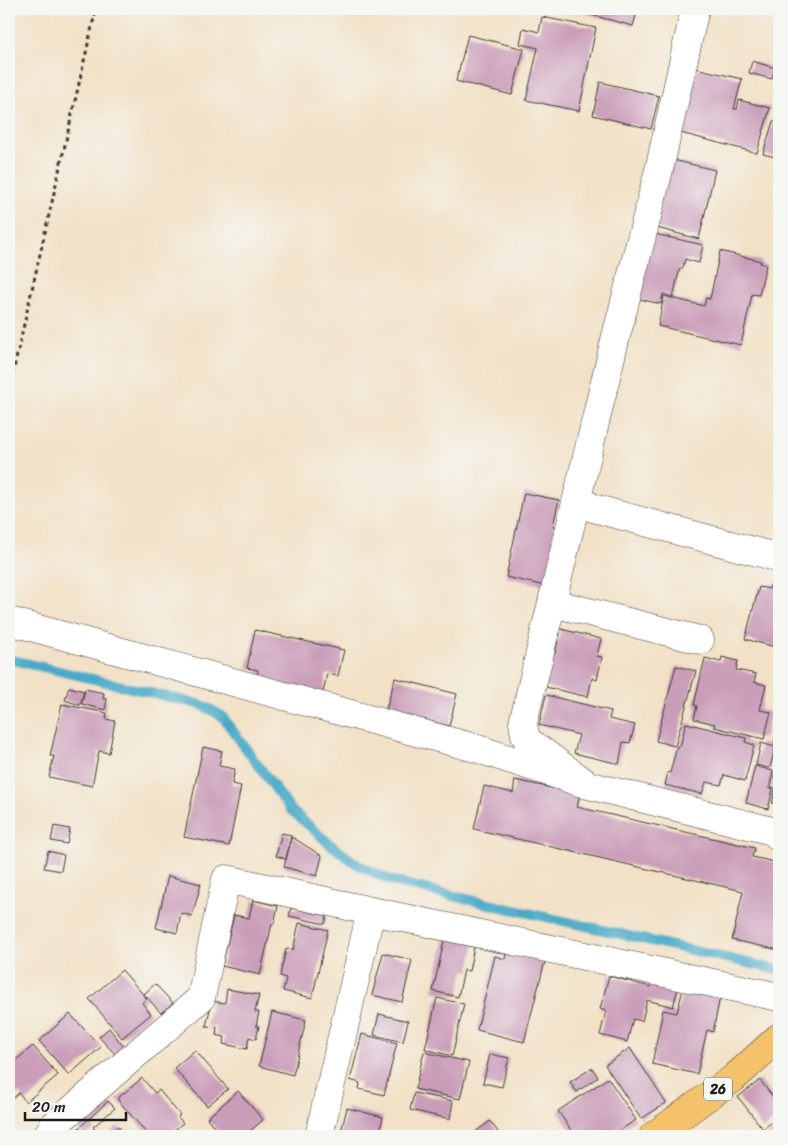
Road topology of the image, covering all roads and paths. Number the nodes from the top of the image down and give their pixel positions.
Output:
1 (96, 9) edge
2 (695, 9) edge
3 (9, 390) edge
4 (578, 499) junction
5 (779, 558) edge
6 (553, 603) junction
7 (9, 621) edge
8 (700, 640) dead end
9 (588, 785) junction
10 (779, 837) edge
11 (371, 911) junction
12 (779, 997) edge
13 (779, 1037) edge
14 (47, 1136) edge
15 (319, 1136) edge
16 (652, 1136) edge

1 - 3 path
2 - 4 street
4 - 5 street
4 - 6 street
6 - 8 street
6 - 9 street
7 - 9 street
9 - 10 street
11 - 12 street
11 - 14 street
11 - 15 street
13 - 16 main road, 26

